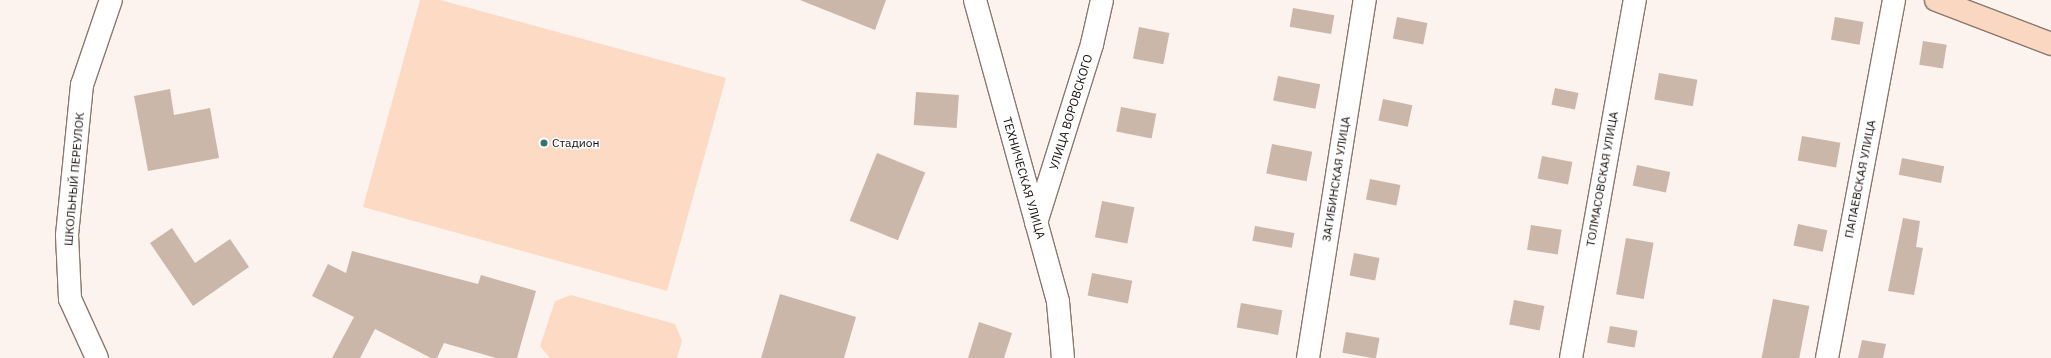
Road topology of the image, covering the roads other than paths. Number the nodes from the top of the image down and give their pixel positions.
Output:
1 (111, 0) edge
2 (975, 0) edge
3 (1102, 0) edge
4 (1365, 0) edge
5 (1635, 0) edge
6 (1894, 0) edge
7 (1936, 0) edge
8 (2051, 44) edge
9 (1036, 223) junction
10 (97, 358) edge
11 (1063, 358) edge
12 (1308, 358) edge
13 (1571, 358) edge
14 (1826, 358) edge

1 - 10 street, ШКОЛЬНЫЙ ПЕРЕУЛОК
2 - 9 street, ТЕХНИЧЕСКАЯ УЛИЦА
3 - 9 street, УЛИЦА ВОРОВСКОГО
4 - 12 street, ЗАГИБИНСКАЯ УЛИЦА
5 - 13 street, ТОЛМАСОВСКАЯ УЛИЦА
6 - 14 street, ПАПАЕВСКАЯ УЛИЦА
7 - 8 main road
9 - 11 street, ТЕХНИЧЕСКАЯ УЛИЦА

